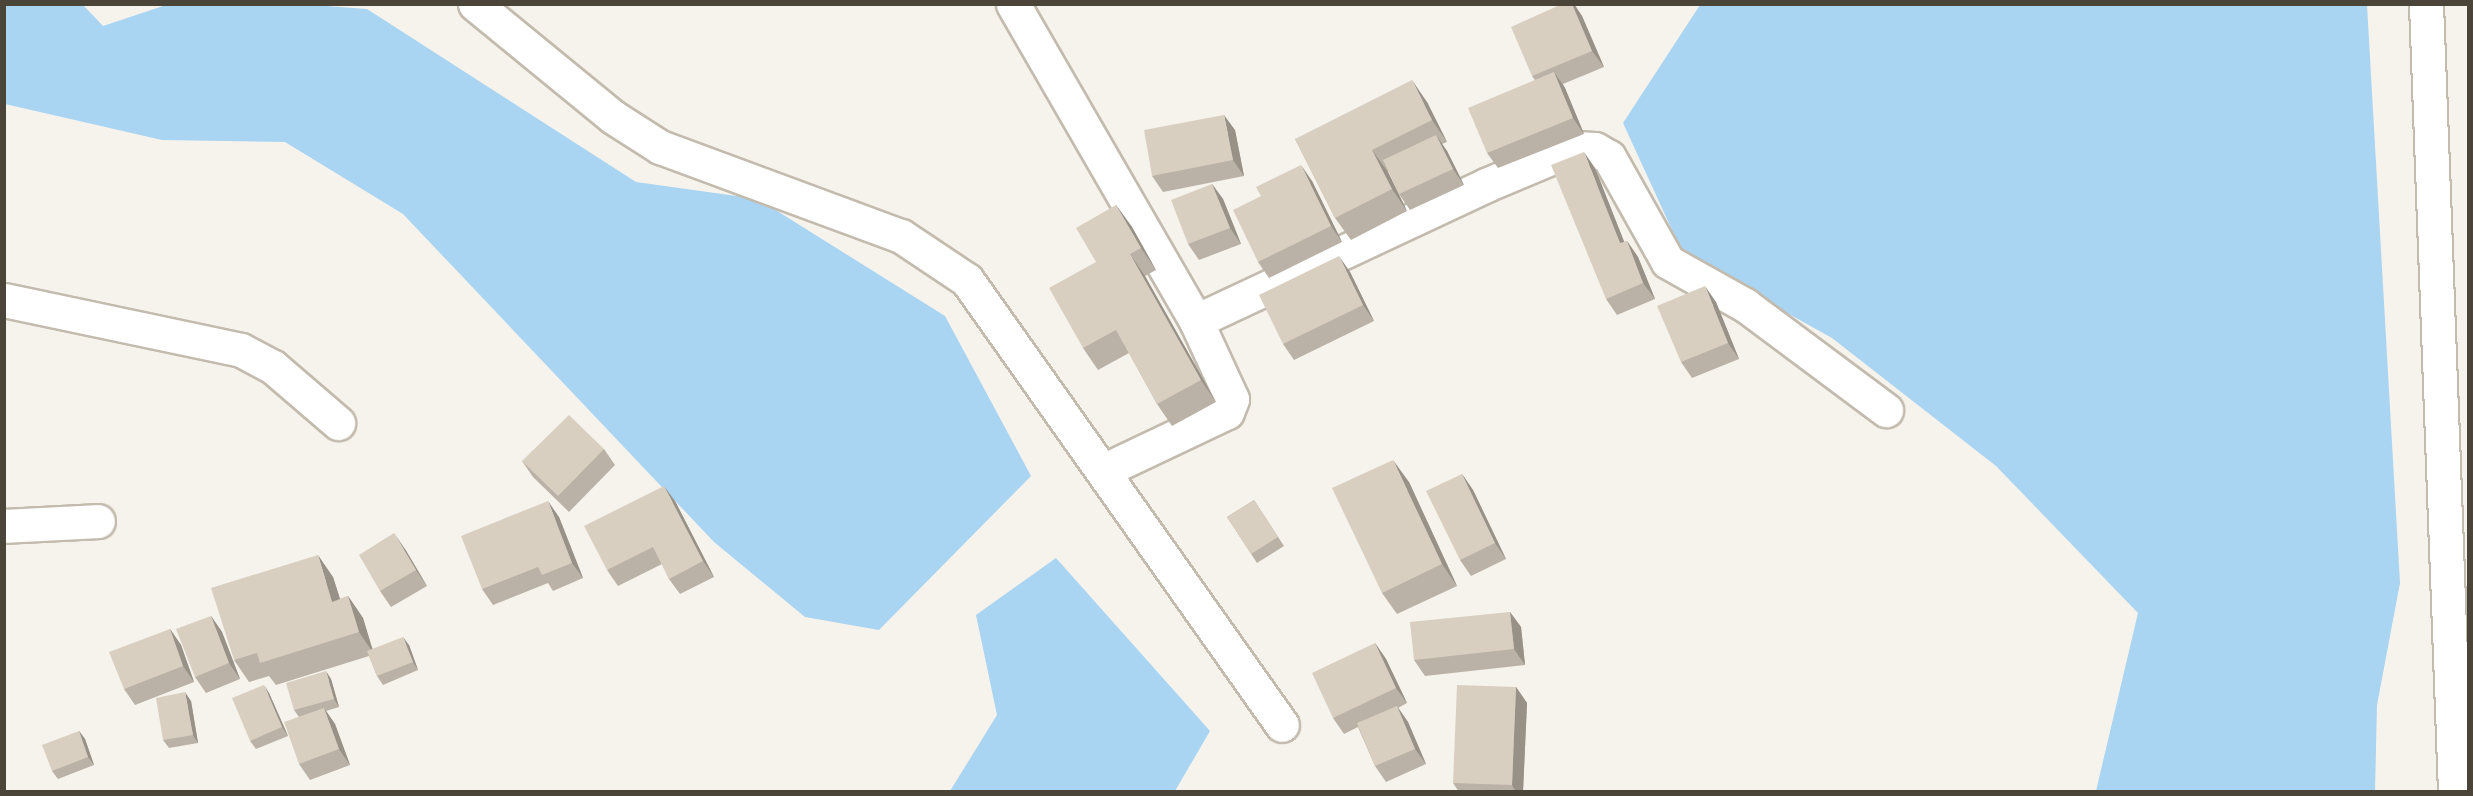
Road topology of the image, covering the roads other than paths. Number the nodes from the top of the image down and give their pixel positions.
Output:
1 (475, 4) edge
2 (1013, 4) edge
3 (2426, 4) edge
4 (4, 300) edge
5 (1196, 321) junction
6 (1886, 410) dead end
7 (338, 423) dead end
8 (1103, 471) junction
9 (98, 521) dead end
10 (4, 526) edge
11 (1282, 725) dead end
12 (2455, 792) edge

1 - 8 street
2 - 5 street
3 - 12 street
4 - 7 street
5 - 6 street
5 - 8 street
8 - 11 street
9 - 10 street

